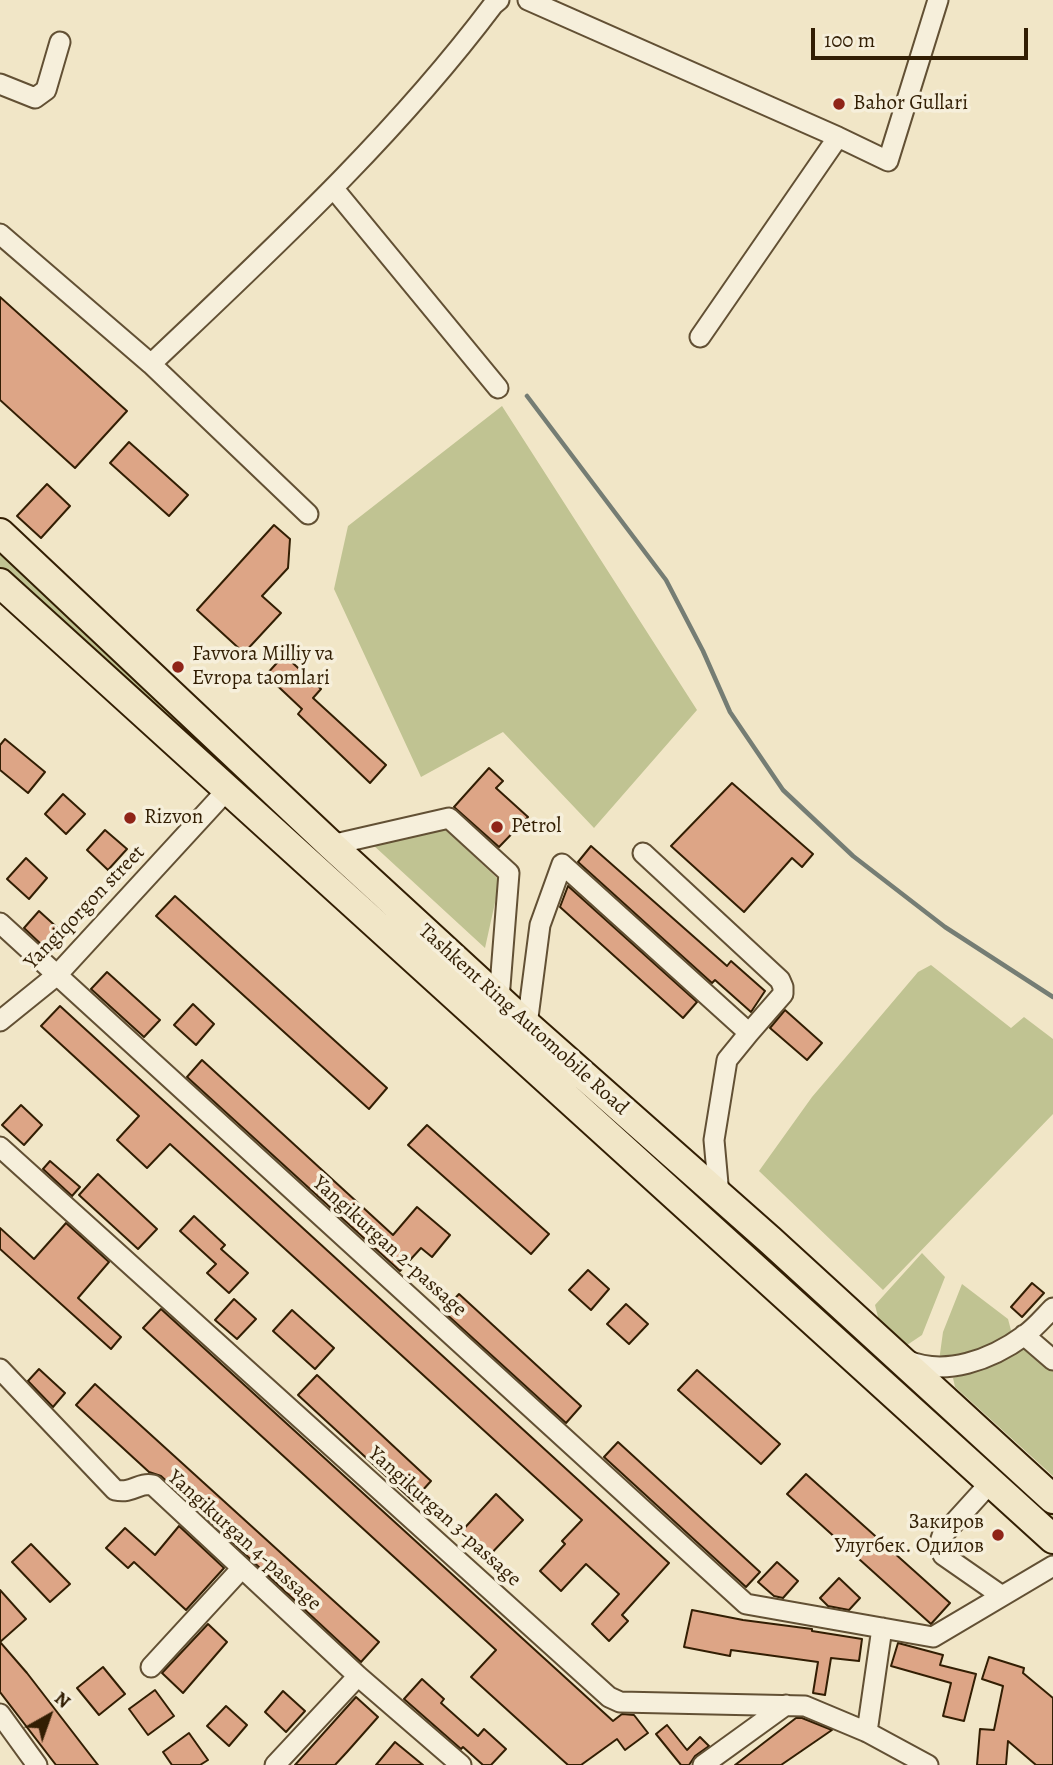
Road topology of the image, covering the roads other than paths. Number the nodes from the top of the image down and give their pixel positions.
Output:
1 (499, 0) edge
2 (528, 0) edge
3 (938, 0) edge
4 (60, 42) dead end
5 (0, 84) edge
6 (838, 136) junction
7 (334, 189) junction
8 (0, 234) edge
9 (700, 337) dead end
10 (151, 364) junction
11 (498, 388) dead end
12 (308, 514) dead end
13 (0, 533) edge
14 (0, 583) edge
15 (227, 790) junction
16 (331, 845) junction
17 (643, 853) dead end
18 (0, 923) edge
19 (57, 975) junction
20 (499, 999) junction
21 (0, 1021) edge
22 (527, 1025) junction
23 (749, 1033) junction
24 (0, 1147) edge
25 (719, 1195) junction
26 (770, 1240) junction
27 (749, 1263) junction
28 (1053, 1308) edge
29 (1024, 1335) junction
30 (897, 1356) junction
31 (1053, 1360) edge
32 (0, 1369) edge
33 (991, 1482) junction
34 (1053, 1499) edge
35 (1053, 1539) edge
36 (1053, 1566) edge
37 (242, 1568) junction
38 (1002, 1596) junction
39 (882, 1628) junction
40 (151, 1667) dead end
41 (358, 1676) junction
42 (786, 1705) junction
43 (0, 1714) edge
44 (867, 1732) junction
45 (37, 1765) edge
46 (275, 1765) edge
47 (461, 1765) edge
48 (703, 1765) edge
49 (928, 1765) edge

1 - 7 street
2 - 6 street
3 - 6 street
4 - 5 street
6 - 9 street
7 - 10 street
7 - 11 street
8 - 10 street
10 - 12 street
13 - 16 highway, Tashkent Ring Automobile Road
14 - 15 highway, Tashkent Ring Automobile Road
15 - 19 street, Yangiqorgon street
15 - 27 highway, Tashkent Ring Automobile Road
16 - 20 highway, Tashkent Ring Automobile Road
16 - 20 street
17 - 23 street
18 - 19 street, Yangikurgan 2-passage
19 - 21 street, Yangiqorgon street
19 - 39 street, Yangikurgan 2-passage
20 - 22 highway, Tashkent Ring Automobile Road
22 - 23 street
22 - 25 highway, Tashkent Ring Automobile Road
23 - 25 street
24 - 42 street, Yangikurgan 3-passage
25 - 26 highway, Tashkent Ring Automobile Road
26 - 27 highway
26 - 30 highway, Tashkent Ring Automobile Road
27 - 33 highway, Tashkent Ring Automobile Road
28 - 29 street
29 - 30 street
29 - 31 street
30 - 34 highway, Tashkent Ring Automobile Road
32 - 37 street, Yangikurgan 4-passage
33 - 35 highway, Tashkent Ring Automobile Road
33 - 38 street
36 - 38 street, Yangikurgan 2-passage
37 - 40 street
37 - 41 street, Yangikurgan 4-passage
38 - 39 street, Yangikurgan 2-passage
39 - 44 street
41 - 46 street
41 - 47 street, Yangikurgan 4-passage
42 - 44 street, Yangikurgan 3-passage
42 - 48 street
43 - 45 street
44 - 49 street, Yangikurgan 3-passage

